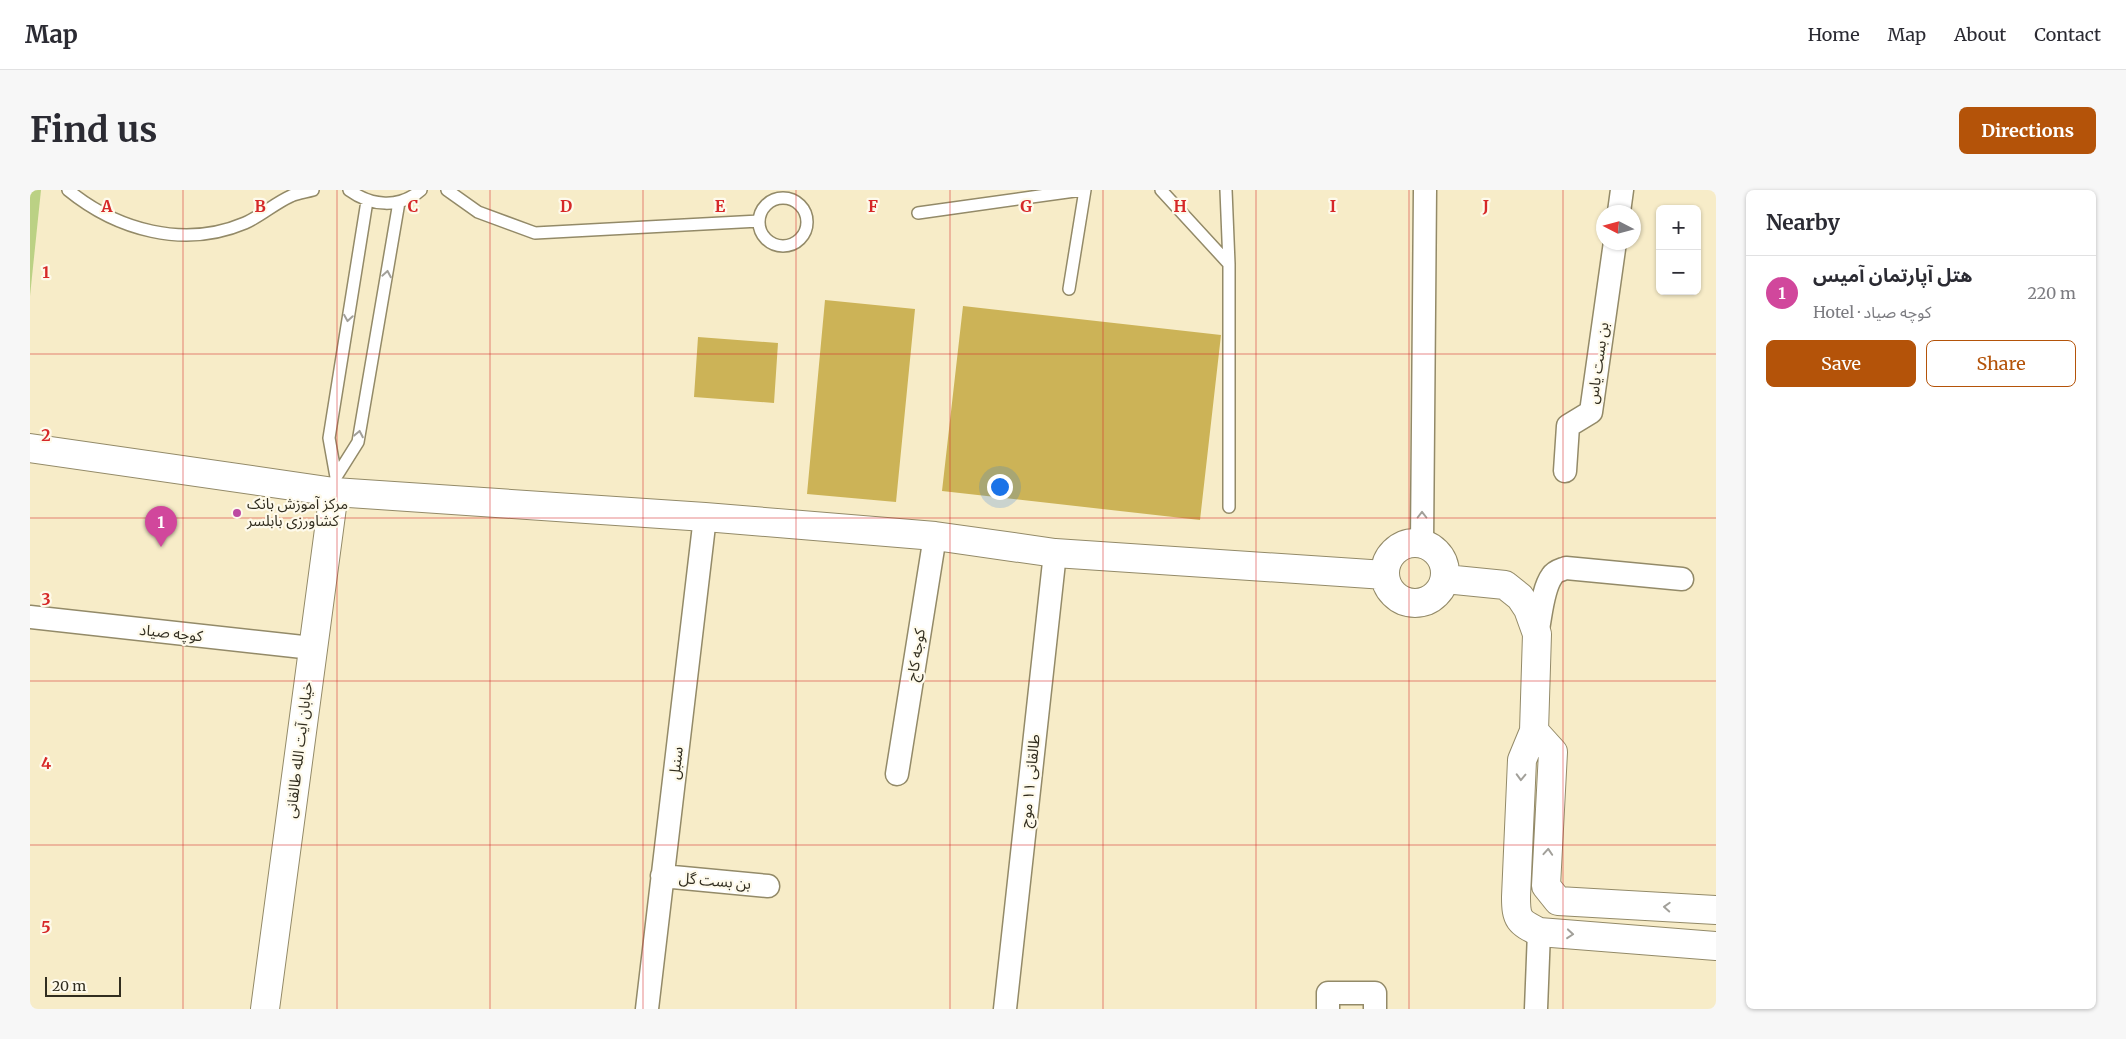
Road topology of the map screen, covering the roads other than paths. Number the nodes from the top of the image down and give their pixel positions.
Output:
1 (68, 190) edge
2 (313, 190) edge
3 (348, 190) edge
4 (421, 190) edge
5 (446, 190) edge
6 (1084, 190) edge
7 (1161, 190) edge
8 (1226, 190) edge
9 (1425, 190) edge
10 (1622, 190) edge
11 (779, 194) edge
12 (367, 201) junction
13 (399, 202) junction
14 (1620, 205) edge
15 (918, 213) dead end
16 (759, 221) junction
17 (1614, 250) edge
18 (1229, 264) junction
19 (1069, 289) dead end
20 (30, 448) edge
21 (1565, 471) dead end
22 (335, 484) junction
23 (1229, 507) dead end
24 (704, 517) junction
25 (935, 536) junction
26 (1422, 544) junction
27 (1054, 553) junction
28 (1385, 575) junction
29 (1444, 579) junction
30 (1682, 580) dead end
31 (30, 617) edge
32 (1537, 634) junction
33 (312, 648) junction
34 (1534, 731) junction
35 (897, 774) dead end
36 (662, 876) junction
37 (768, 886) dead end
38 (1716, 910) edge
39 (1539, 932) junction
40 (1716, 946) edge
41 (265, 1009) edge
42 (647, 1009) edge
43 (1005, 1009) edge
44 (1328, 1009) edge
45 (1375, 1009) edge
46 (1536, 1009) edge

1 - 2 lane
3 - 12 lane
4 - 13 lane
5 - 16 lane
6 - 15 lane
6 - 19 lane
7 - 18 lane
8 - 18 lane
26 -> 9 street
10 - 14 street
11 - 16 lane
11 - 16 lane
12 - 13 lane
12 -> 22 lane
22 -> 13 lane
17 - 21 street, بن بست یاس
18 - 23 lane
20 - 22 street
22 - 24 street
22 - 33 street, خیابان آیت الله طالقانی
24 - 25 street
24 - 36 street, سنبل
25 - 27 street
25 - 35 street, کوجه کاج
26 - 28 street
26 - 29 street
27 - 28 street
27 - 43 street, طالقانی ۱۱ موج
28 - 29 street
29 - 32 street
30 - 32 street
31 - 33 street, کوچه صیاد
32 - 34 street
33 - 41 street, خیابان آیت الله طالقانی
38 -> 34 street
34 -> 39 street
36 - 37 street, بن بست گل
36 - 42 street, سنبل
39 -> 40 street
39 - 46 street
44 - 45 street

